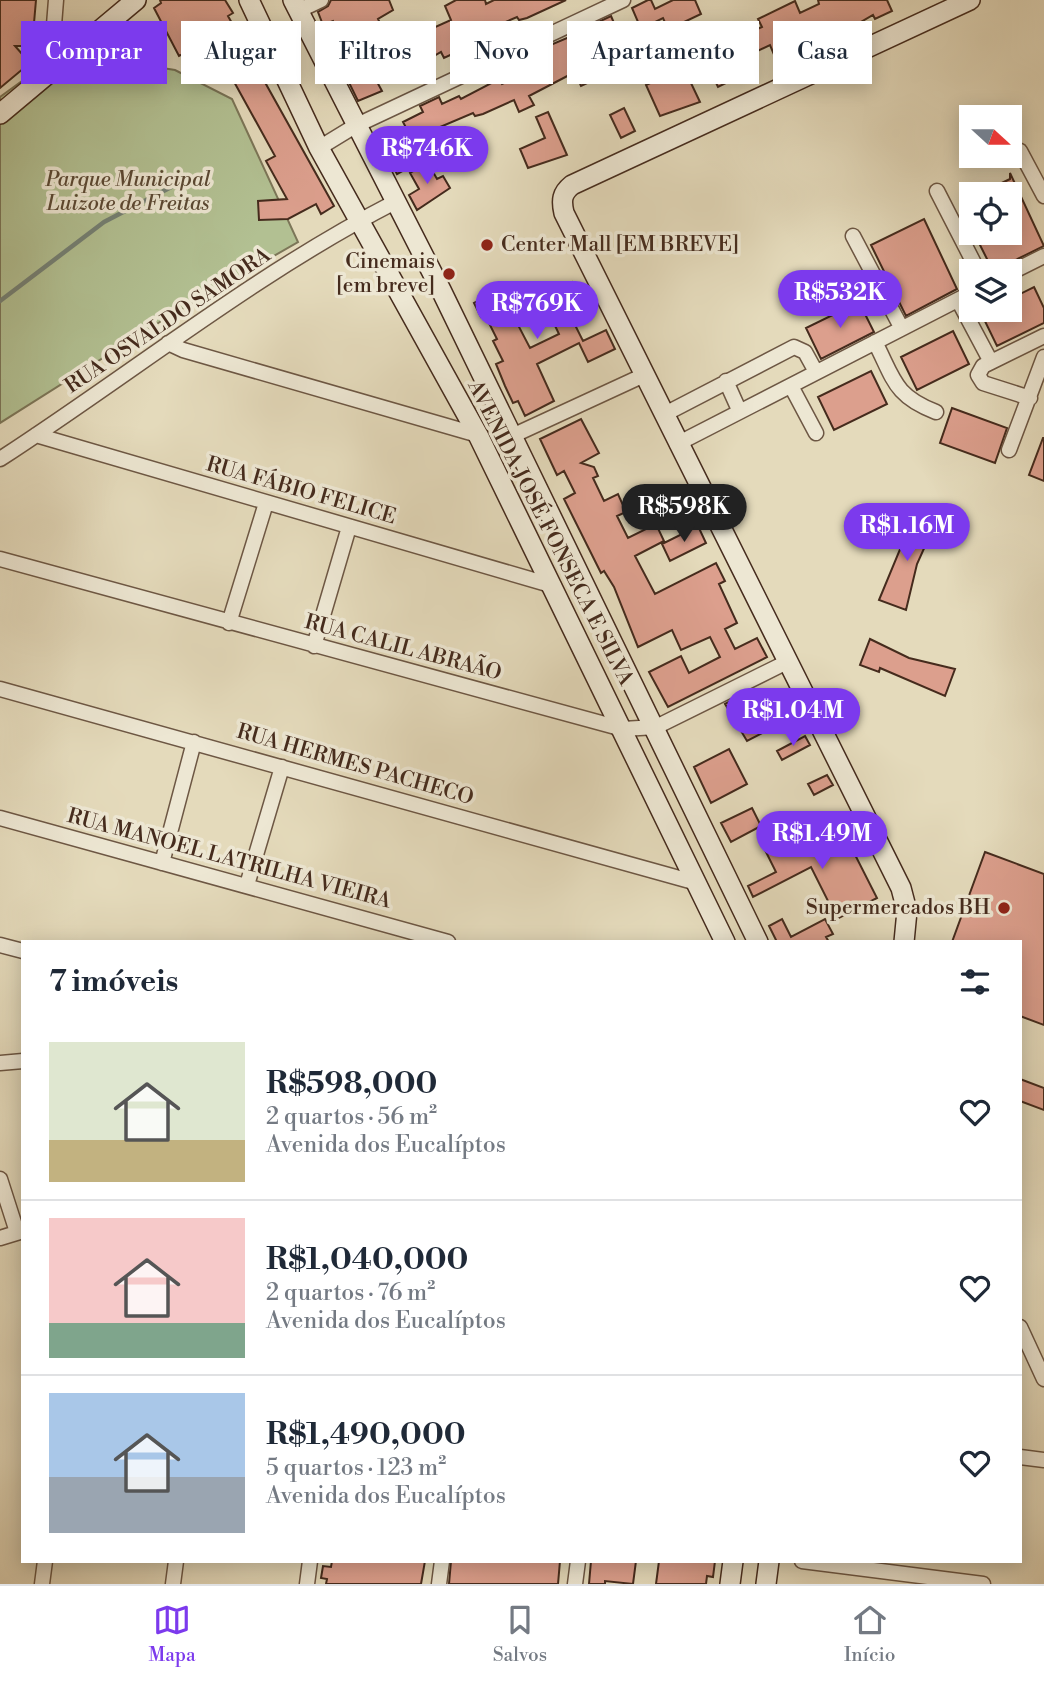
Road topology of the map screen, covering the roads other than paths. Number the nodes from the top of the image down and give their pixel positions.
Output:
1 (56, 0) edge
2 (136, 0) edge
3 (249, 0) edge
4 (321, 0) edge
5 (623, 0) edge
6 (970, 0) edge
7 (296, 5) edge
8 (54, 21) edge
9 (112, 21) edge
10 (38, 84) edge
11 (0, 114) edge
12 (355, 126) junction
13 (319, 148) junction
14 (1022, 155) edge
15 (937, 191) dead end
16 (1044, 196) edge
17 (395, 202) junction
18 (361, 220) junction
19 (853, 236) dead end
20 (1044, 257) edge
21 (972, 259) edge
22 (1022, 267) edge
23 (959, 299) edge
24 (975, 322) edge
25 (901, 327) junction
26 (1044, 336) edge
27 (875, 342) junction
28 (168, 343) junction
29 (1044, 357) edge
30 (991, 362) junction
31 (816, 372) junction
32 (642, 376) junction
33 (726, 381) junction
34 (791, 386) junction
35 (1030, 398) junction
36 (739, 410) junction
37 (936, 412) dead end
38 (663, 415) junction
39 (816, 433) dead end
40 (478, 435) junction
41 (36, 436) junction
42 (512, 436) junction
43 (677, 444) junction
44 (1009, 450) dead end
45 (0, 459) edge
46 (266, 503) junction
47 (349, 527) junction
48 (0, 559) edge
49 (554, 586) junction
50 (229, 623) junction
51 (314, 646) junction
52 (787, 662) junction
53 (0, 689) edge
54 (656, 727) junction
55 (623, 729) junction
56 (194, 742) junction
57 (282, 767) junction
58 (0, 818) edge
59 (162, 863) junction
60 (698, 883) junction
61 (247, 885) junction
62 (903, 938) edge
63 (441, 940) edge
64 (724, 940) edge
65 (757, 940) edge
66 (0, 945) edge
67 (21, 950) edge
68 (21, 1061) edge
69 (0, 1063) edge
70 (0, 1179) edge
71 (20, 1232) edge
72 (0, 1238) edge
73 (1022, 1331) edge
74 (1044, 1378) edge
75 (1022, 1457) edge
76 (1044, 1460) edge
77 (45, 1563) edge
78 (176, 1563) edge
79 (310, 1563) edge
80 (442, 1563) edge
81 (579, 1563) edge
82 (733, 1563) edge
83 (769, 1563) edge
84 (818, 1563) edge
85 (42, 1584) edge
86 (173, 1584) edge
87 (307, 1584) edge
88 (439, 1584) edge
89 (575, 1584) edge
90 (730, 1584) edge
91 (766, 1584) edge
92 (984, 1584) edge

1 - 8 street
2 - 9 main road
3 - 13 main road, AVENIDA JOSÉ FONSECA E SILVA
4 - 7 street
5 - 12 street
6 - 32 main road
7 - 12 main road, AVENIDA JOSÉ FONSECA E SILVA
10 - 11 main road
12 - 13 street
12 - 17 main road, AVENIDA JOSÉ FONSECA E SILVA
13 - 18 main road, AVENIDA JOSÉ FONSECA E SILVA
14 - 16 street
15 - 21 street
17 - 18 street, RUA OSVALDO SAMORA
17 - 42 main road, AVENIDA JOSÉ FONSECA E SILVA
18 - 28 street, RUA OSVALDO SAMORA
18 - 40 main road, AVENIDA JOSÉ FONSECA E SILVA
19 - 25 street
20 - 22 street
23 - 25 street
24 - 30 street
25 - 27 street
26 - 30 street
27 - 31 street
27 - 37 street
28 - 40 street
28 - 41 street, RUA OSVALDO SAMORA
29 - 35 street
30 - 35 street
31 - 33 street
31 - 34 street
32 - 38 main road
32 - 42 street
33 - 36 street
33 - 38 street
34 - 36 street
34 - 39 street
35 - 44 street
36 - 43 street
38 - 43 main road
40 - 49 main road, AVENIDA JOSÉ FONSECA E SILVA
41 - 45 street, RUA OSVALDO SAMORA
41 - 46 street, RUA FÁBIO FELICE
42 - 54 main road, AVENIDA JOSÉ FONSECA E SILVA
43 - 52 main road
46 - 47 street, RUA FÁBIO FELICE
46 - 50 street
47 - 49 street, RUA FÁBIO FELICE
47 - 51 street
48 - 50 street, RUA CALIL ABRAÃO
49 - 55 main road, AVENIDA JOSÉ FONSECA E SILVA
50 - 51 street, RUA CALIL ABRAÃO
51 - 55 street, RUA CALIL ABRAÃO
52 - 54 street, RUA CALIL ABRAÃO
52 - 62 main road
53 - 56 street, RUA HERMES PACHECO
54 - 55 street, RUA CALIL ABRAÃO
54 - 65 main road, AVENIDA JOSÉ FONSECA E SILVA
55 - 60 main road, AVENIDA JOSÉ FONSECA E SILVA
56 - 57 street, RUA HERMES PACHECO
56 - 59 street
57 - 60 street, RUA HERMES PACHECO
57 - 61 street
58 - 59 street, RUA MANOEL LATRILHA VIEIRA
59 - 61 street, RUA MANOEL LATRILHA VIEIRA
60 - 64 main road, AVENIDA JOSÉ FONSECA E SILVA
61 - 63 street, RUA MANOEL LATRILHA VIEIRA
66 - 67 street
68 - 69 street
70 - 71 street
71 - 72 street
73 - 74 street
75 - 76 street
77 - 85 street
78 - 86 street
79 - 87 street
80 - 88 street
81 - 89 street
82 - 90 main road
83 - 91 main road
84 - 92 street

